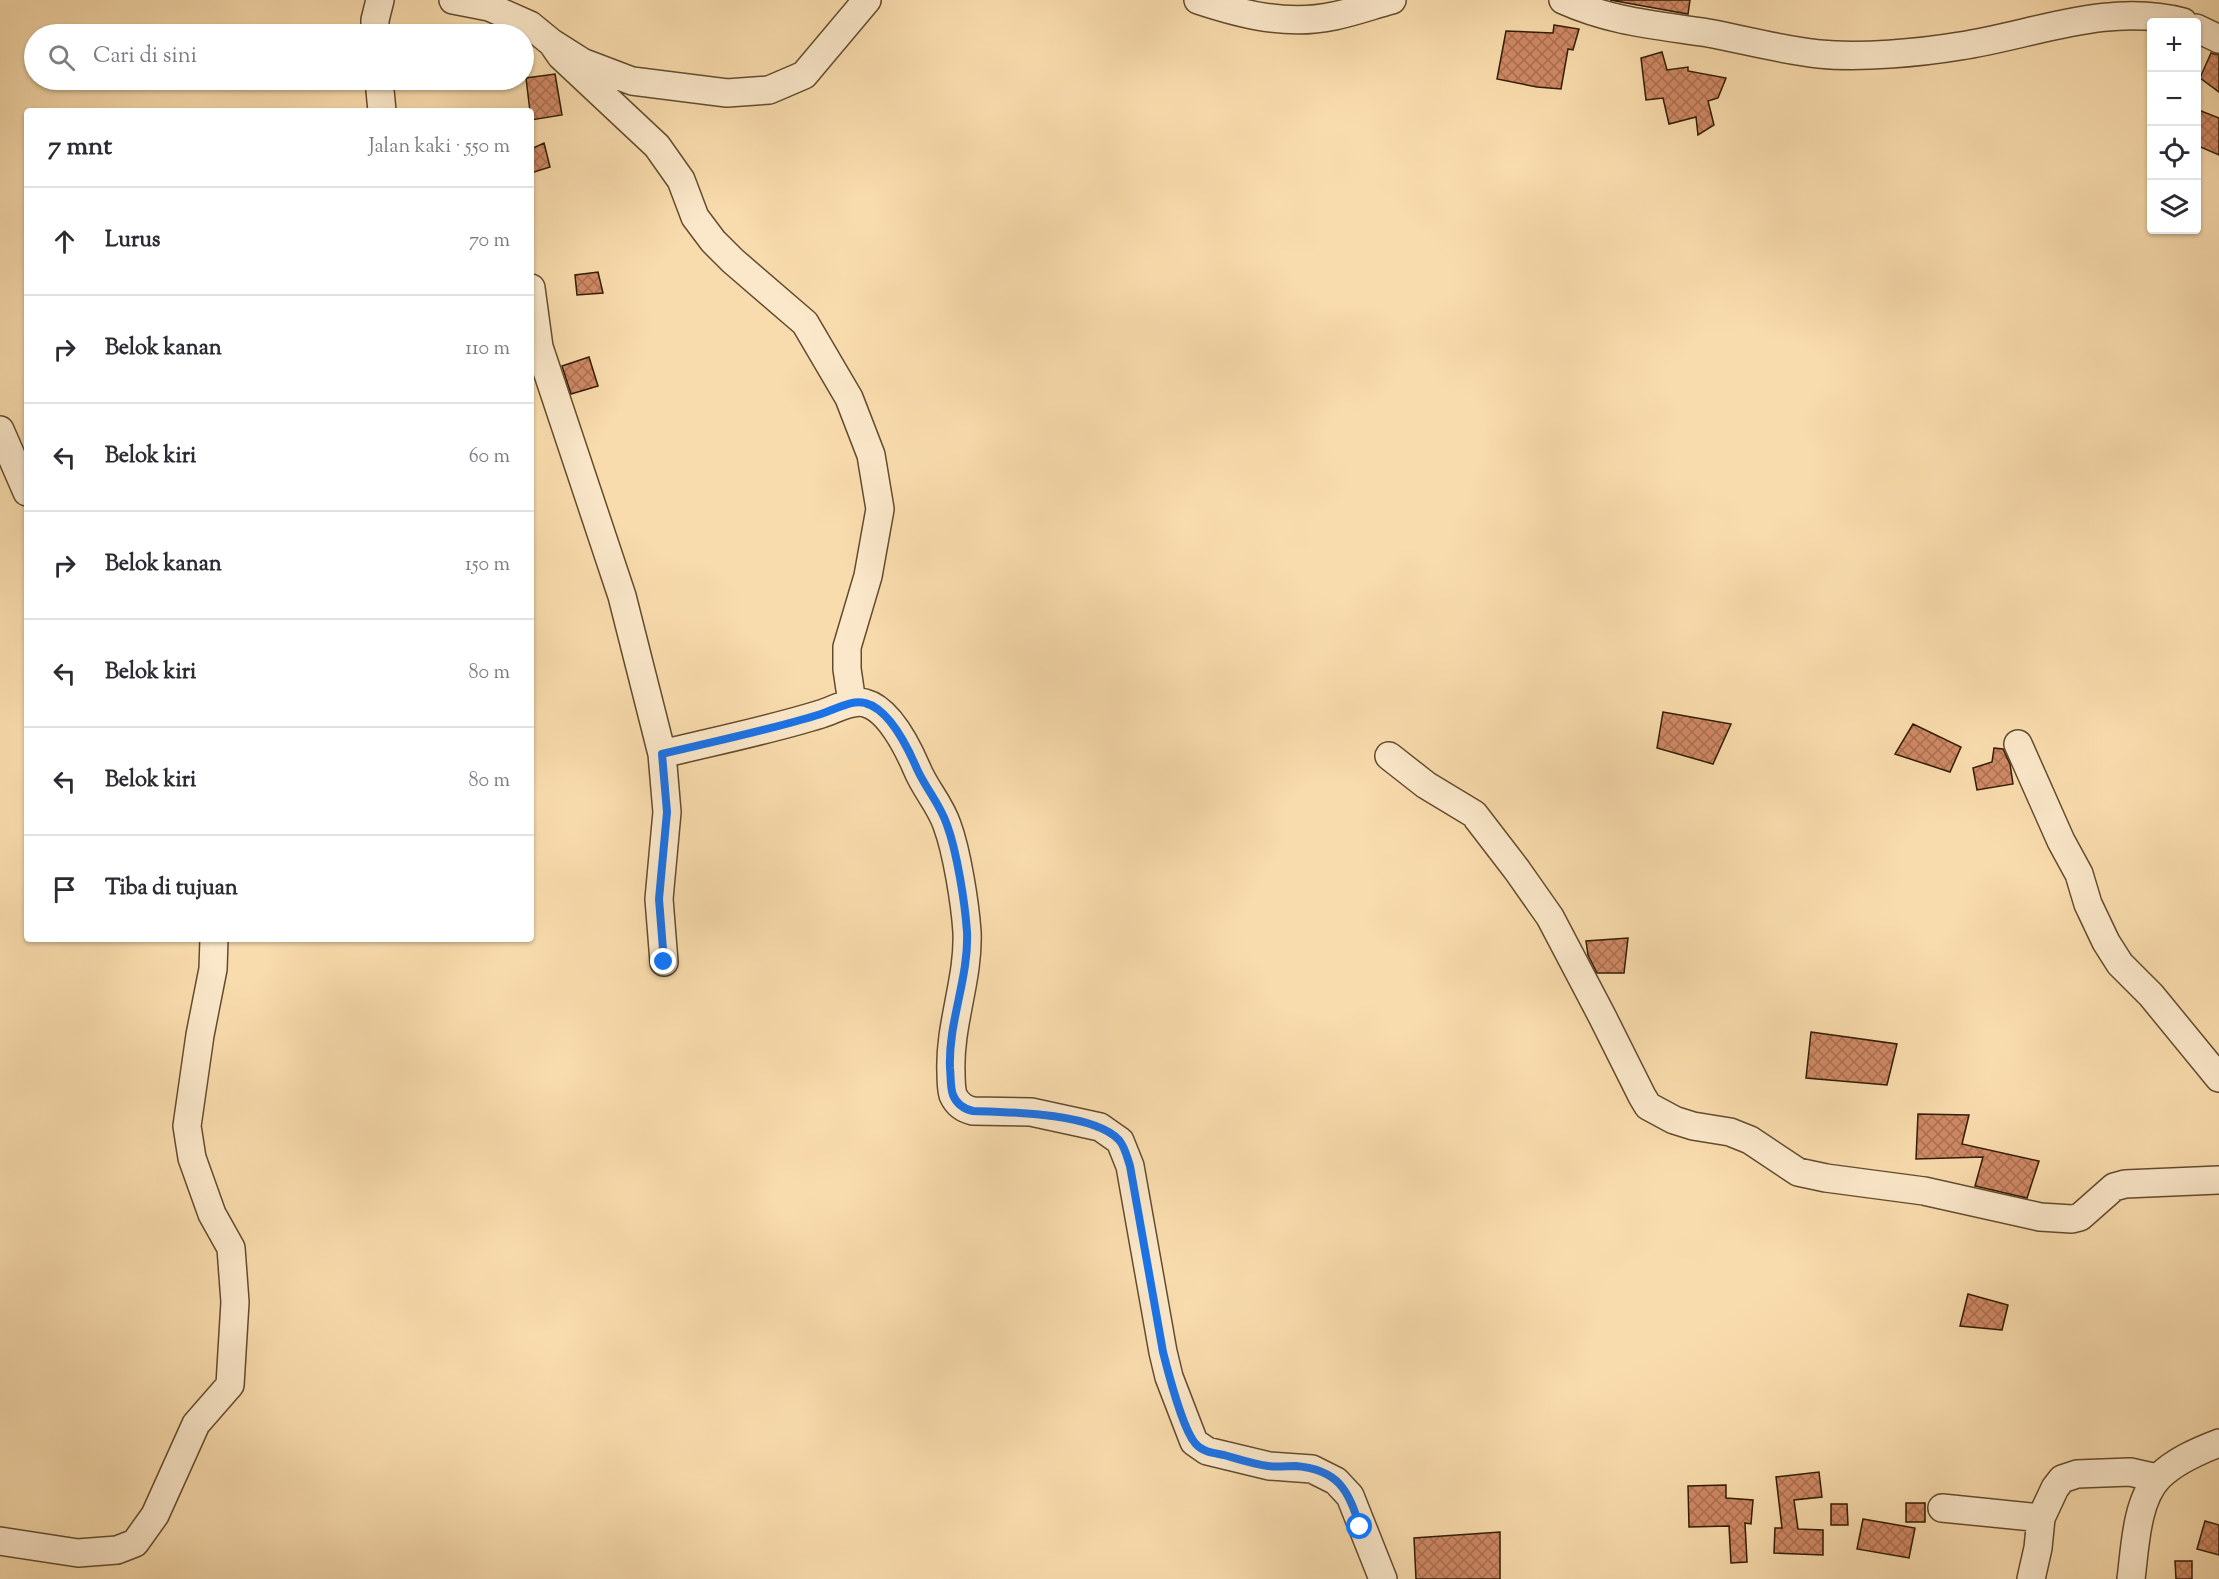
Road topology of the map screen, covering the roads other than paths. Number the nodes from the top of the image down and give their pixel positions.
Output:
1 (380, 0) edge
2 (453, 0) edge
3 (867, 0) edge
4 (1198, 0) edge
5 (1392, 0) edge
6 (1563, 0) edge
7 (2059, 11) edge
8 (2165, 18) edge
9 (375, 24) edge
10 (528, 24) edge
11 (534, 28) edge
12 (2201, 30) edge
13 (2219, 39) edge
14 (552, 43) junction
15 (380, 90) edge
16 (382, 108) edge
17 (534, 310) edge
18 (0, 429) edge
19 (24, 485) edge
20 (852, 703) junction
21 (2018, 744) dead end
22 (662, 754) junction
23 (1389, 756) dead end
24 (214, 942) edge
25 (664, 962) dead end
26 (2219, 1078) edge
27 (2219, 1180) edge
28 (2219, 1443) edge
29 (2157, 1478) junction
30 (1942, 1508) dead end
31 (2041, 1518) junction
32 (0, 1541) edge
33 (1383, 1579) edge
34 (2031, 1579) edge
35 (2131, 1579) edge

1 - 9 street
2 - 10 street
3 - 14 street
4 - 5 street
6 - 7 street
7 - 8 street
11 - 14 street
12 - 13 street
14 - 20 street
15 - 16 street
17 - 22 street
18 - 19 street
20 - 22 street
20 - 33 street
21 - 26 street
22 - 25 street
23 - 27 street
24 - 32 street
28 - 29 street
29 - 31 street
29 - 35 street
30 - 31 street
31 - 34 street

